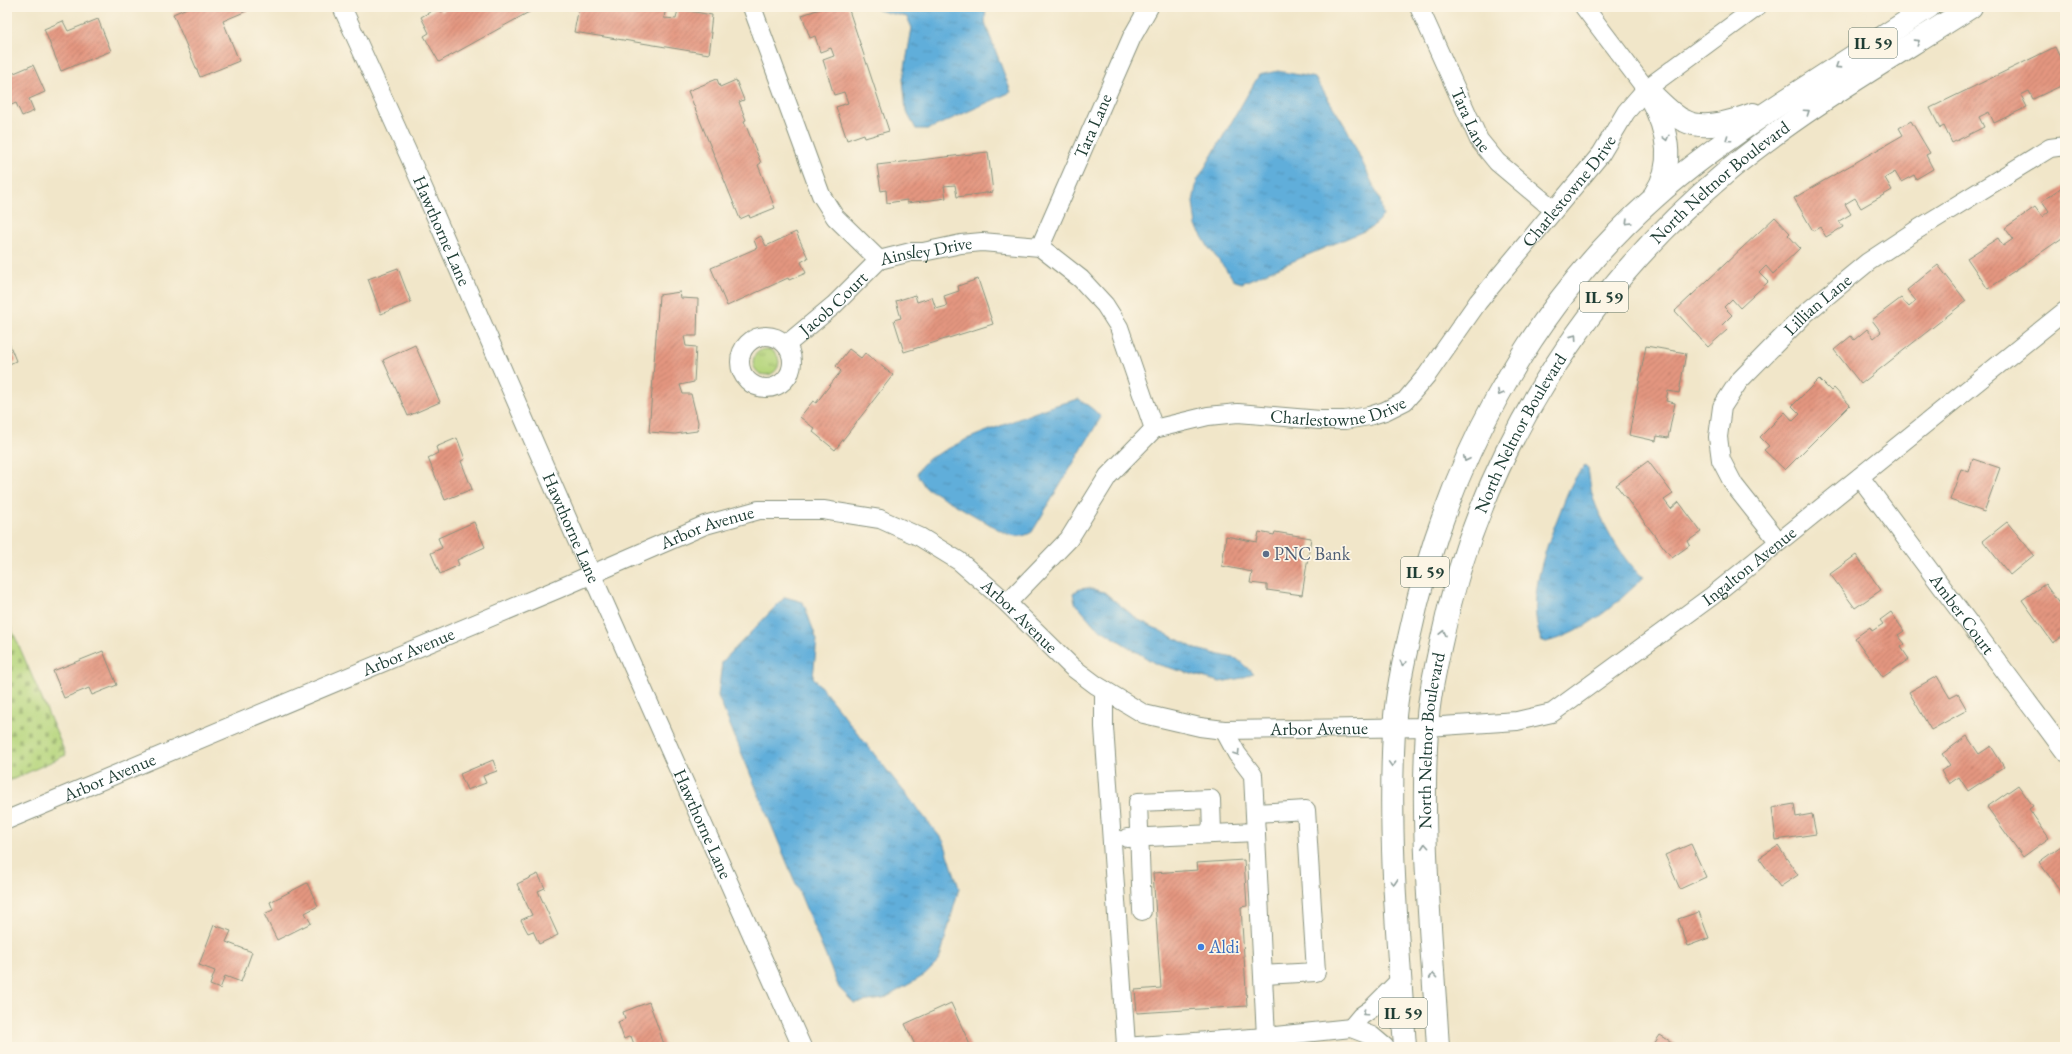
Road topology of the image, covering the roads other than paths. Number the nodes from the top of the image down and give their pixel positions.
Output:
1 (342, 7) edge
2 (752, 7) edge
3 (1149, 7) edge
4 (1419, 7) edge
5 (1584, 7) edge
6 (1757, 7) edge
7 (1929, 7) edge
8 (1971, 7) edge
9 (1646, 89) junction
10 (1783, 102) junction
11 (2065, 146) edge
12 (1652, 199) junction
13 (1554, 210) junction
14 (1040, 247) junction
15 (879, 260) junction
16 (2065, 311) edge
17 (786, 345) dead end
18 (1154, 429) junction
19 (1860, 477) junction
20 (1779, 542) junction
21 (592, 575) junction
22 (1007, 603) junction
23 (1104, 690) junction
24 (1427, 727) junction
25 (1394, 728) junction
26 (1224, 730) junction
27 (2065, 752) edge
28 (1255, 813) junction
29 (7, 820) edge
30 (1256, 832) junction
31 (1212, 834) junction
32 (1138, 838) junction
33 (1112, 839) junction
34 (1142, 911) dead end
35 (1263, 975) junction
36 (1401, 979) junction
37 (1351, 1028) junction
38 (1266, 1037) junction
39 (1125, 1046) edge
40 (802, 1047) edge
41 (1385, 1047) edge
42 (1405, 1047) edge
43 (1438, 1047) edge

1 - 21 street, Hawthorne Lane
2 - 15 street, Ainsley Drive
3 - 14 street, Tara Lane
4 - 13 street, Tara Lane
5 - 9 street
6 - 9 street, Charlestowne Drive
7 -> 10 main road, North Neltnor Boulevard / IL 59
24 -> 8 main road, North Neltnor Boulevard / IL 59
9 - 10 main road
9 -> 12 main road
9 - 13 street, Charlestowne Drive
10 -> 12 main road, North Neltnor Boulevard / IL 59
11 - 20 street, Lillian Lane
12 -> 25 main road, North Neltnor Boulevard / IL 59
13 - 18 street, Charlestowne Drive
14 - 15 street, Ainsley Drive
14 - 18 street
15 - 17 street, Jacob Court
16 - 19 street, Ingalton Avenue
18 - 22 street
19 - 20 street, Ingalton Avenue
19 - 27 street, Amber Court
20 - 24 street, Ingalton Avenue
21 - 22 street, Arbor Avenue
21 - 29 street, Arbor Avenue
21 - 40 street, Hawthorne Lane
22 - 23 street, Arbor Avenue
23 - 26 street, Arbor Avenue
23 - 33 street
24 - 25 street, Ingalton Avenue
43 -> 24 main road, North Neltnor Boulevard / IL 59
25 - 26 street, Arbor Avenue
25 -> 36 main road, North Neltnor Boulevard / IL 59
26 -> 28 street
28 - 30 street
28 - 35 street
30 - 31 street
30 - 35 street
31 - 32 street
31 - 32 street
32 - 33 street
32 - 34 street
33 - 39 street
35 - 38 street
36 -> 37 street
36 - 42 main road, North Neltnor Boulevard / IL 59
37 - 38 street
37 - 41 street
38 - 39 street

